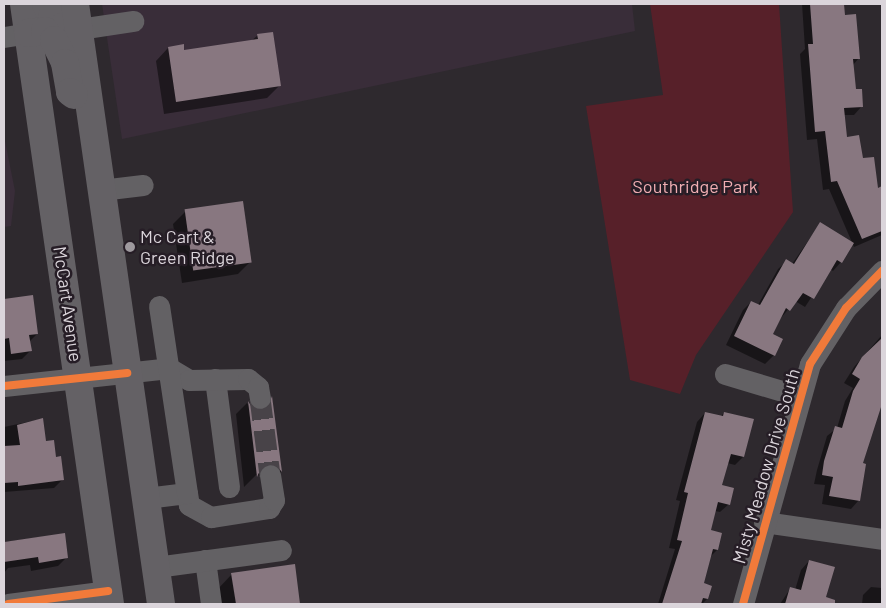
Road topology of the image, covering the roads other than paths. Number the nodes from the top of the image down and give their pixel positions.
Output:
1 (24, 4) edge
2 (46, 4) edge
3 (77, 16) edge
4 (133, 21) dead end
5 (16, 35) edge
6 (90, 109) junction
7 (143, 185) dead end
8 (101, 190) junction
9 (882, 271) edge
10 (159, 306) dead end
11 (169, 368) junction
12 (127, 373) junction
13 (725, 374) dead end
14 (79, 376) junction
15 (215, 379) junction
16 (4, 386) edge
17 (799, 396) junction
18 (260, 398) tunnel mouth
19 (270, 475) tunnel mouth
20 (229, 487) dead end
21 (187, 493) junction
22 (146, 498) junction
23 (764, 522) junction
24 (882, 539) edge
25 (281, 550) dead end
26 (205, 560) junction
27 (156, 567) junction
28 (109, 598) edge
29 (8, 604) edge
30 (161, 604) edge
31 (211, 604) edge
32 (743, 604) edge

1 - 5 main road, McCart Avenue
2 - 3 main road
3 - 4 street
3 - 6 main road
5 - 6 main road
5 - 14 main road, McCart Avenue
6 - 8 main road
7 - 8 street
8 - 12 main road
9 - 17 street, Misty Meadow Drive South
10 - 11 street
11 - 12 street
11 - 15 street
11 - 21 street
12 - 14 street
12 - 22 main road
13 - 17 street
14 - 16 street
14 - 28 main road, McCart Avenue
15 - 18 street
15 - 20 street
17 - 23 street, Misty Meadow Drive South
19 - 21 street
21 - 22 street
22 - 27 main road
23 - 24 street
23 - 32 street, Misty Meadow Drive South
25 - 26 street
26 - 27 street
26 - 31 street
27 - 30 main road
28 - 29 street

